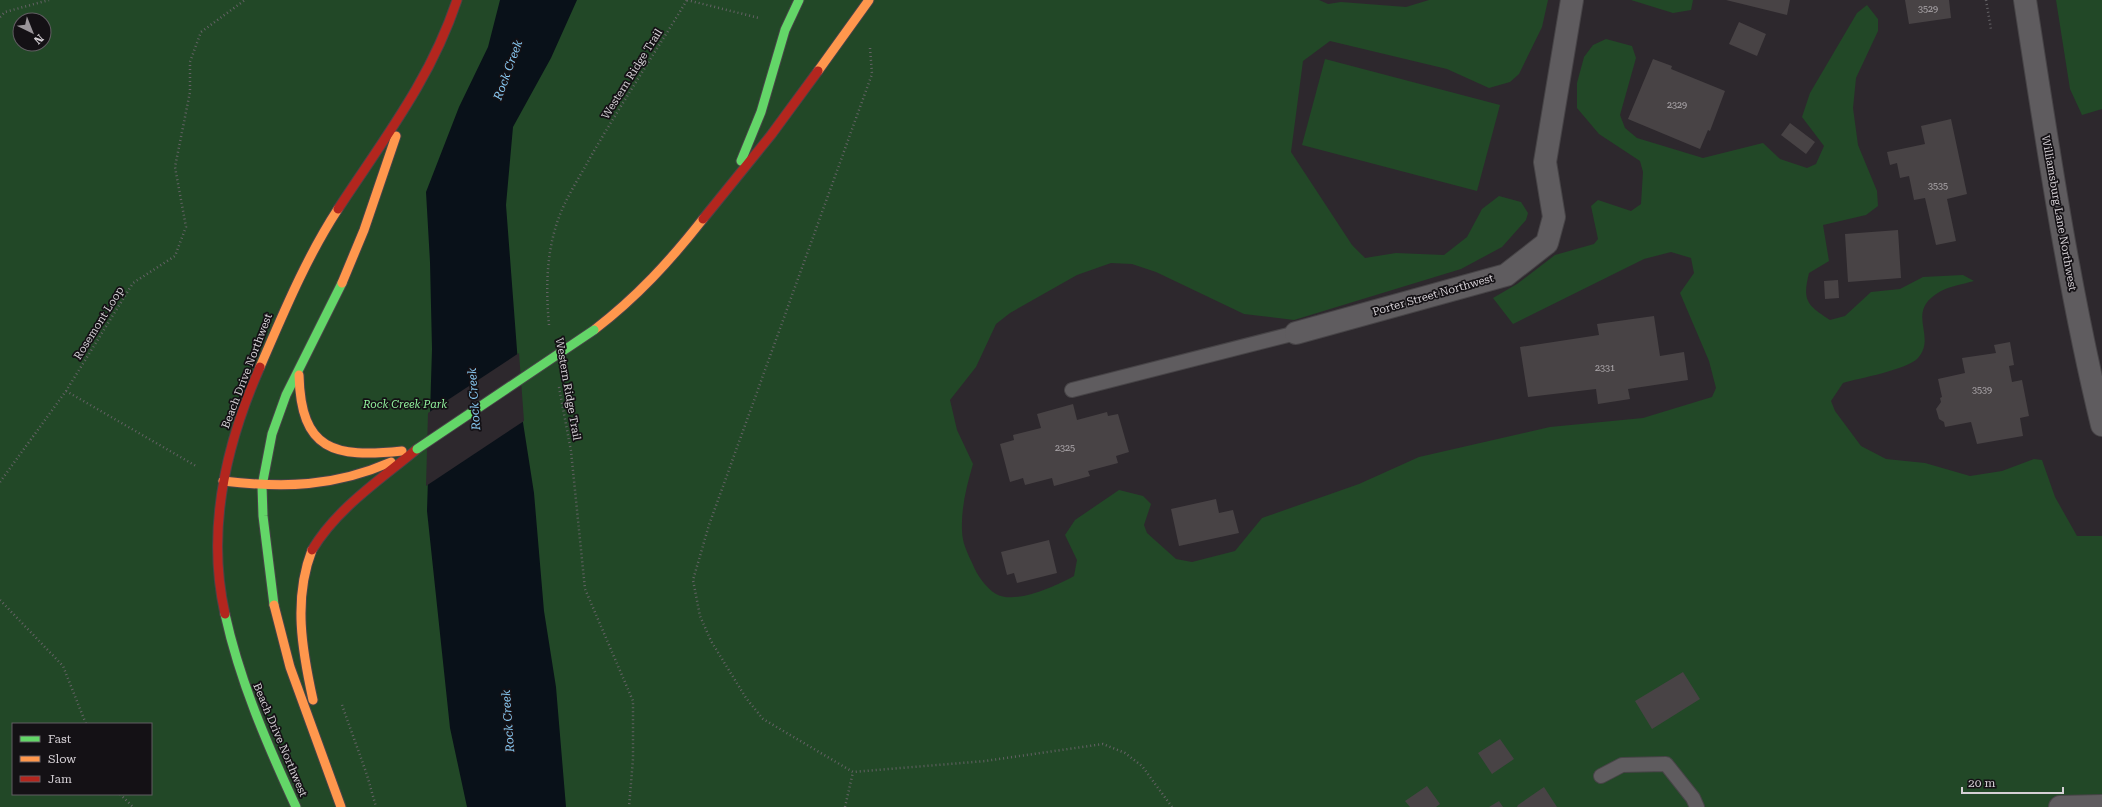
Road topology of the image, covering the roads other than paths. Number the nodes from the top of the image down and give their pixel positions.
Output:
1 (457, 0) edge
2 (799, 0) edge
3 (869, 0) edge
4 (1572, 0) edge
5 (2025, 0) edge
6 (406, 107) junction
7 (732, 184) junction
8 (1296, 333) joint
9 (299, 367) junction
10 (1072, 390) dead end
11 (2102, 425) edge
12 (417, 449) junction
13 (223, 481) junction
14 (262, 486) junction
15 (1601, 776) dead end
16 (333, 784) junction
17 (2102, 806) edge
18 (296, 807) edge
19 (341, 807) edge
20 (1697, 807) edge
21 (2060, 807) edge

1 - 6 main road, Beach Drive Northwest
2 - 7 main road
3 - 7 main road
4 - 8 street, Porter Street Northwest
5 - 11 street, Williamsburg Lane Northwest
6 - 9 main road, Beach Drive Northwest
6 - 13 main road, Beach Drive Northwest
7 - 12 main road, bridge
8 - 10 lane, Porter Street Northwest
9 - 12 main road
9 - 14 main road, Beach Drive Northwest
12 - 14 main road
12 - 16 main road
13 - 14 main road
13 - 18 main road, Beach Drive Northwest
14 - 16 main road, Beach Drive Northwest
15 - 20 lane
16 - 19 main road, Beach Drive Northwest
17 - 21 street

